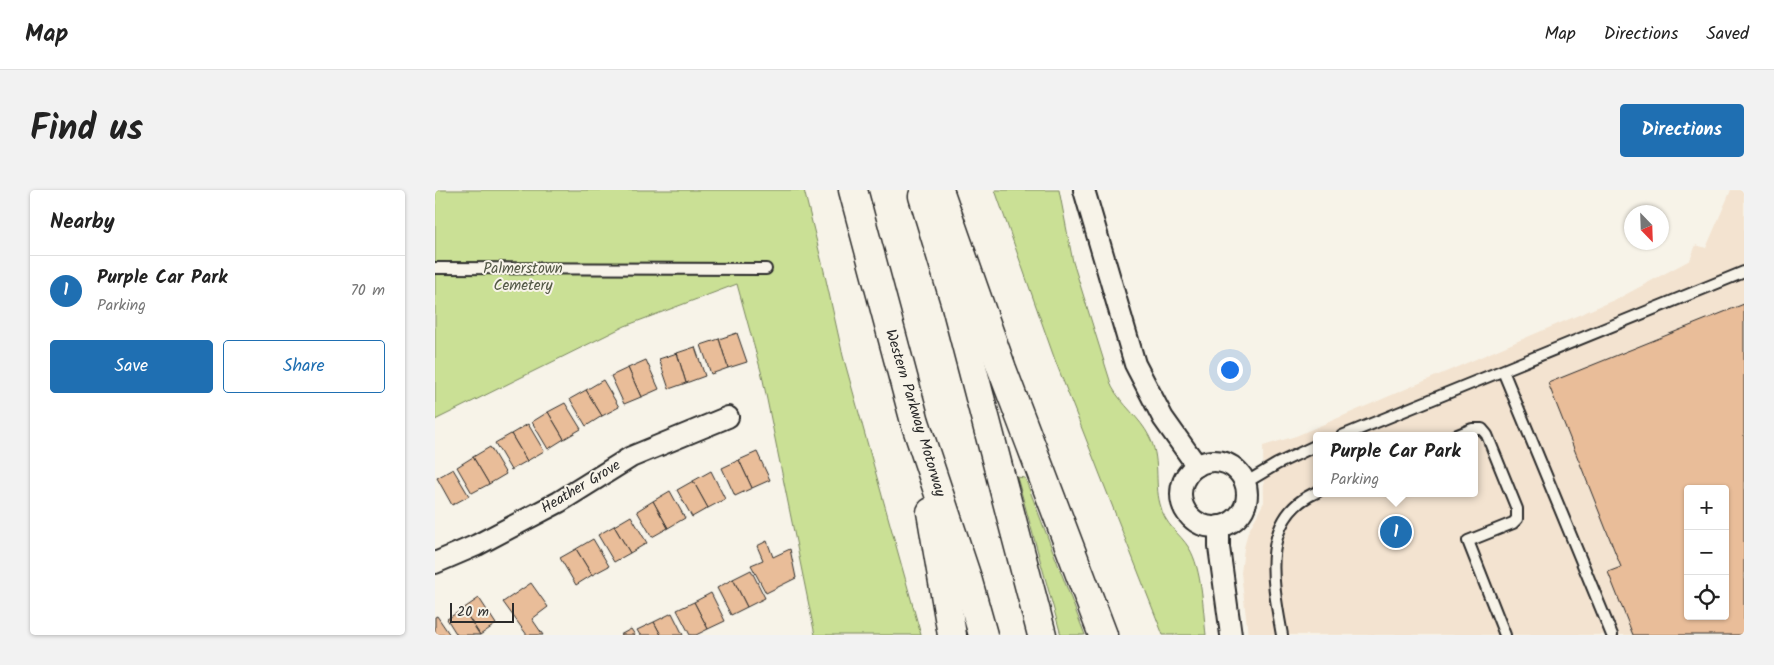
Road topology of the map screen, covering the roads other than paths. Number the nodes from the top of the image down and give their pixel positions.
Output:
1 (853, 190) edge
2 (921, 190) edge
3 (939, 190) edge
4 (1084, 190) edge
5 (435, 268) edge
6 (766, 269) dead end
7 (1744, 272) edge
8 (1503, 371) junction
9 (729, 417) dead end
10 (915, 422) junction
11 (1351, 432) edge
12 (1465, 432) edge
13 (1313, 447) edge
14 (1197, 466) junction
15 (1245, 482) junction
16 (1313, 494) edge
17 (1219, 526) junction
18 (435, 563) edge
19 (952, 635) edge
20 (983, 635) edge
21 (1041, 635) edge
22 (1103, 635) edge
23 (1231, 635) edge
24 (1282, 635) edge
25 (1505, 635) edge
26 (1612, 635) edge

1 - 10 highway, Western Parkway Motorway
2 - 21 highway
3 - 22 highway
4 - 14 street
5 - 6 lane
7 - 8 lane
8 - 11 lane
8 - 26 lane
9 - 18 street, Heather Grove
10 - 19 highway
10 - 20 highway, Western Parkway Motorway
12 - 25 lane
13 - 15 lane
14 - 15 street
14 - 17 street
15 - 17 street
16 - 24 lane
17 - 23 street

